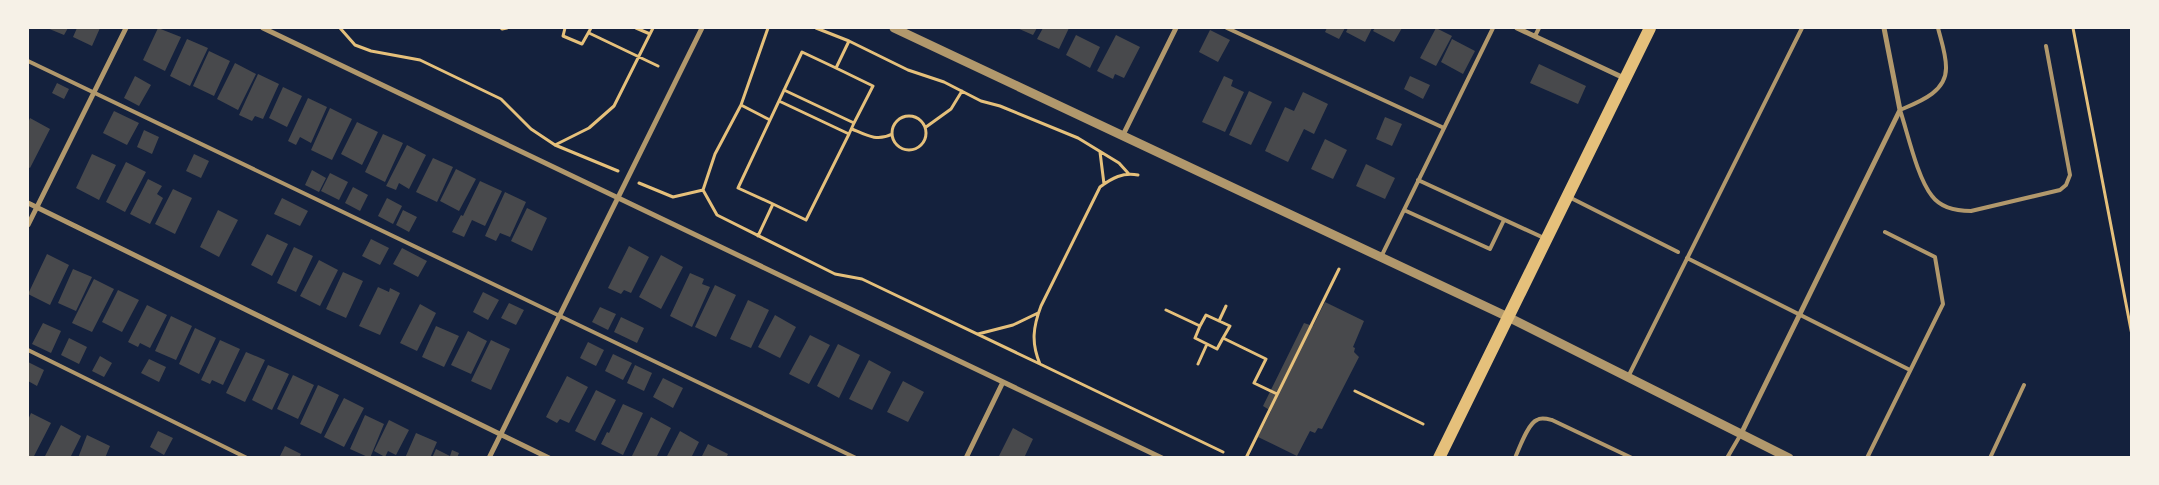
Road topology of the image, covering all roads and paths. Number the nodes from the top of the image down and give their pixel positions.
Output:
1 (126, 28) edge
2 (263, 28) edge
3 (340, 28) edge
4 (501, 28) edge
5 (507, 28) edge
6 (565, 28) edge
7 (591, 28) edge
8 (636, 28) edge
9 (653, 28) edge
10 (702, 28) edge
11 (768, 28) edge
12 (816, 28) edge
13 (894, 28) edge
14 (1176, 28) edge
15 (1227, 28) edge
16 (1493, 28) edge
17 (1517, 28) edge
18 (1539, 28) edge
19 (1650, 28) edge
20 (1802, 28) edge
21 (1884, 28) edge
22 (1938, 28) edge
23 (2073, 28) edge
24 (589, 33) junction
25 (650, 34) junction
26 (1535, 36) junction
27 (850, 41) junction
28 (2046, 46) dead end
29 (639, 56) junction
30 (28, 61) edge
31 (658, 66) dead end
32 (836, 68) junction
33 (1625, 78) junction
34 (784, 90) junction
35 (962, 91) junction
36 (93, 92) junction
37 (779, 101) junction
38 (741, 105) junction
39 (1900, 110) junction
40 (770, 120) junction
41 (854, 123) junction
42 (926, 127) junction
43 (1444, 128) junction
44 (852, 129) junction
45 (850, 134) junction
46 (892, 134) junction
47 (1123, 135) junction
48 (555, 145) junction
49 (1100, 152) junction
50 (618, 172) dead end
51 (1129, 173) junction
52 (1138, 175) dead end
53 (1418, 180) junction
54 (639, 183) dead end
55 (1104, 185) junction
56 (703, 190) junction
57 (1567, 196) junction
58 (618, 198) junction
59 (28, 203) edge
60 (773, 204) junction
61 (36, 208) junction
62 (1404, 210) junction
63 (1504, 220) junction
64 (28, 225) edge
65 (1885, 232) dead end
66 (758, 236) junction
67 (1546, 239) junction
68 (1678, 252) dead end
69 (1381, 257) junction
70 (1687, 258) junction
71 (1339, 269) dead end
72 (1226, 306) dead end
73 (1166, 310) dead end
74 (1038, 312) junction
75 (1799, 315) junction
76 (559, 316) junction
77 (1508, 317) junction
78 (1219, 321) junction
79 (1200, 326) junction
80 (977, 334) junction
81 (2132, 335) edge
82 (1223, 338) junction
83 (1207, 344) junction
84 (28, 350) edge
85 (1040, 364) junction
86 (1198, 364) dead end
87 (1910, 370) junction
88 (1628, 377) junction
89 (1003, 382) junction
90 (2024, 385) dead end
91 (1355, 391) dead end
92 (1277, 394) junction
93 (1423, 424) dead end
94 (500, 434) junction
95 (1741, 434) junction
96 (1223, 452) dead end
97 (247, 458) edge
98 (489, 458) edge
99 (550, 458) edge
100 (856, 458) edge
101 (966, 458) edge
102 (1162, 458) edge
103 (1246, 458) edge
104 (1439, 458) edge
105 (1514, 458) edge
106 (1632, 458) edge
107 (1727, 458) edge
108 (1789, 458) edge
109 (1867, 458) edge
110 (1990, 458) edge

1 - 36 street
2 - 58 street
3 - 48 path
4 - 5 path
6 - 24 path
7 - 24 path
8 - 25 path
9 - 25 path
10 - 58 street
11 - 38 path
12 - 27 path
13 - 47 street
14 - 47 street
15 - 43 lane
16 - 43 lane
17 - 26 street
18 - 26 lane
19 - 33 main road
20 - 70 lane
21 - 39 street
22 - 39 lane
23 - 81 path
24 - 29 path
25 - 29 path
26 - 33 street
27 - 32 path
27 - 35 path
28 - 39 lane
29 - 31 path
29 - 48 path
30 - 36 lane
32 - 34 path
32 - 41 path
33 - 57 main road
34 - 37 path
34 - 41 path
35 - 42 path
35 - 49 path
36 - 61 street
36 - 76 lane
37 - 40 path
37 - 45 path
38 - 40 path
38 - 56 path
39 - 75 street
40 - 60 path
41 - 44 path
42 - 46 path
42 - 46 path
43 - 53 lane
44 - 45 path
44 - 46 path
45 - 60 path
47 - 69 street
48 - 50 path
49 - 51 path
49 - 55 path
51 - 52 path
51 - 55 path
53 - 62 lane
53 - 63 lane
54 - 56 path
55 - 74 path
56 - 66 path
57 - 67 main road
57 - 68 lane
58 - 76 street
58 - 89 street
59 - 61 street
60 - 66 path
61 - 64 street
61 - 94 street
62 - 63 lane
62 - 69 lane
63 - 67 lane
65 - 87 lane
66 - 80 path
67 - 77 main road
69 - 77 street
70 - 75 lane
70 - 88 lane
71 - 92 path
72 - 78 path
73 - 79 path
74 - 80 path
74 - 85 path
75 - 87 lane
75 - 95 street
76 - 94 street
76 - 100 lane
77 - 88 street
77 - 104 main road
78 - 79 path
78 - 82 path
79 - 83 path
80 - 85 path
82 - 83 path
82 - 92 path
83 - 86 path
84 - 97 lane
85 - 96 path
87 - 109 lane
88 - 95 street
89 - 101 street
89 - 102 street
90 - 110 lane
91 - 93 path
92 - 103 path
94 - 98 street
94 - 99 street
95 - 107 lane
95 - 108 street
105 - 106 lane

